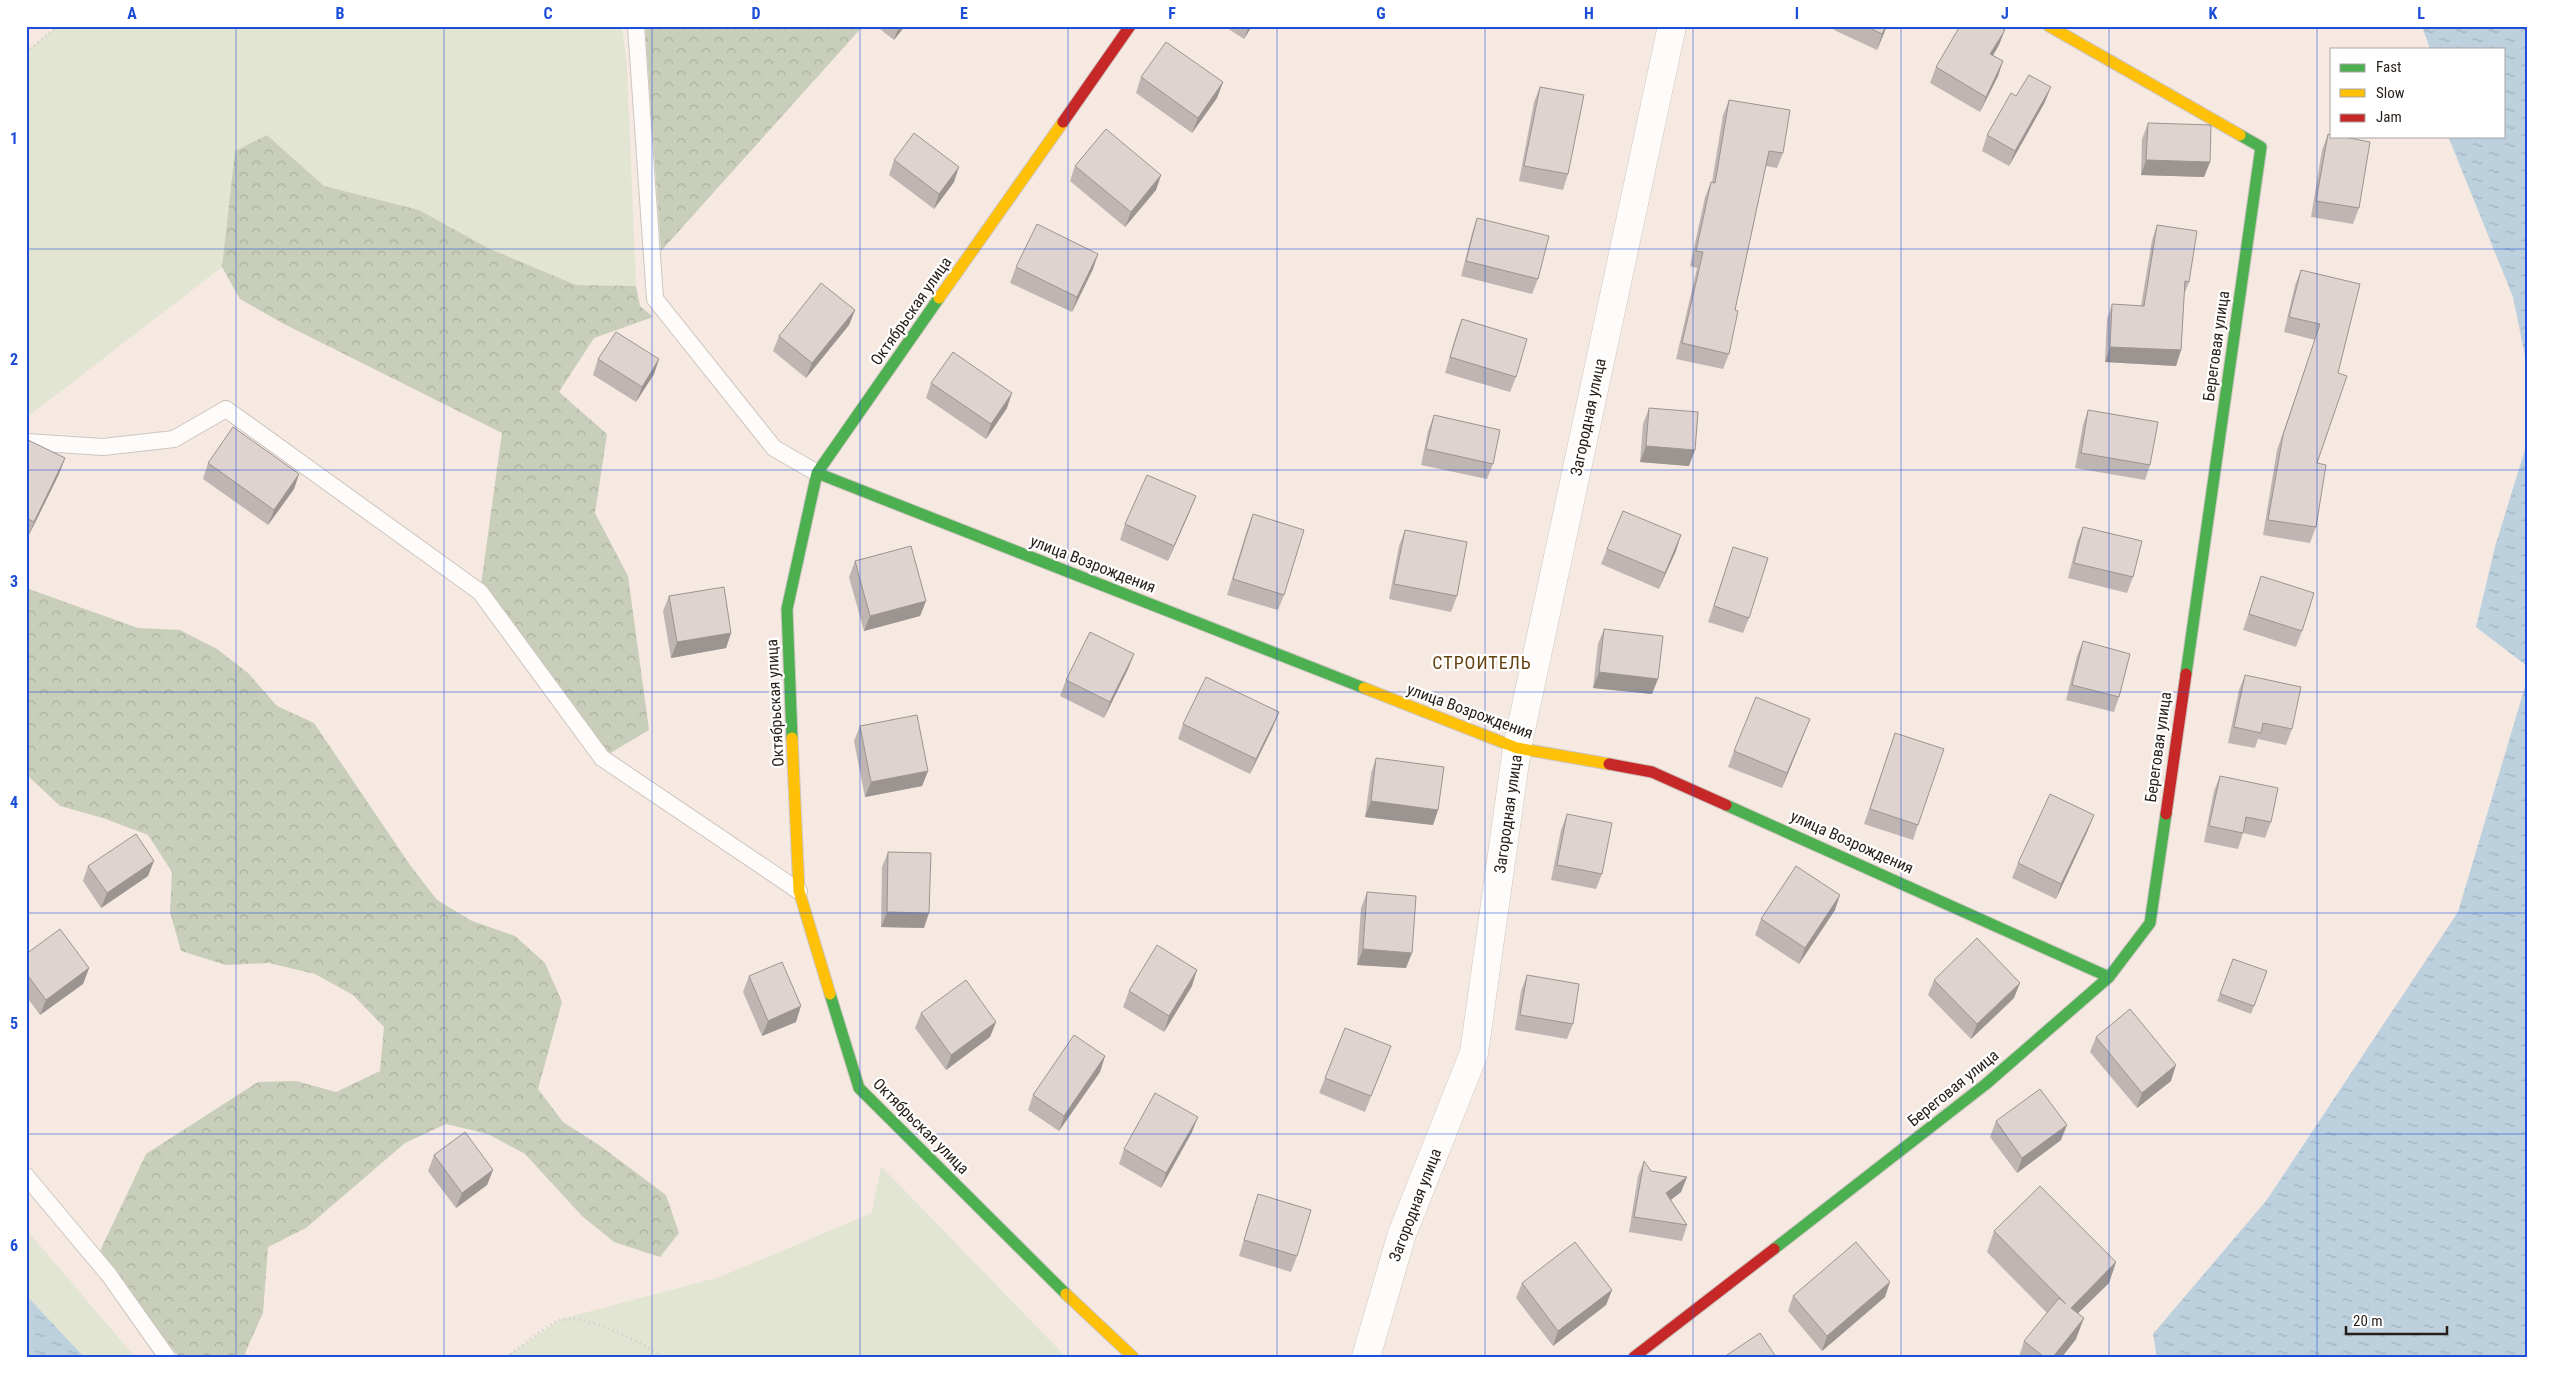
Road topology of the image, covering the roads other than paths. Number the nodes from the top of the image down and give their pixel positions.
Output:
1 (636, 26) edge
2 (1130, 26) edge
3 (1672, 26) edge
4 (2049, 26) edge
5 (26, 442) edge
6 (817, 473) junction
7 (1517, 748) junction
8 (799, 892) junction
9 (2109, 976) junction
10 (26, 1176) edge
11 (167, 1357) edge
12 (1133, 1357) edge
13 (1366, 1357) edge
14 (1634, 1357) edge

1 - 6 lane
2 - 6 street, Октябрьская улица
3 - 7 street, Загородная улица
4 - 9 street, Береговая улица
5 - 8 lane
6 - 7 street, улица Возрождения
6 - 8 street, Октябрьская улица
7 - 9 street, улица Возрождения
7 - 13 street, Загородная улица
8 - 12 street, Октябрьская улица
9 - 14 street, Береговая улица
10 - 11 lane

